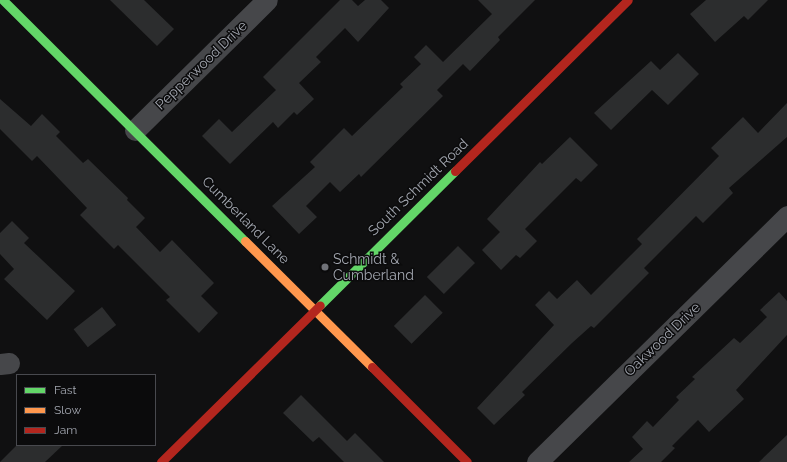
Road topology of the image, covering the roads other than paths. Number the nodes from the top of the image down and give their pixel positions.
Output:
1 (3, 0) edge
2 (267, 0) edge
3 (628, 0) edge
4 (135, 130) junction
5 (787, 216) edge
6 (314, 308) junction
7 (161, 462) edge
8 (467, 462) edge
9 (537, 462) edge

1 - 4 street, Cumberland Lane
2 - 4 street, Pepperwood Drive
3 - 6 street, South Schmidt Road
4 - 6 street, Cumberland Lane
5 - 9 street, Oakwood Drive
6 - 7 street, South Schmidt Road
6 - 8 street, Cumberland Lane

